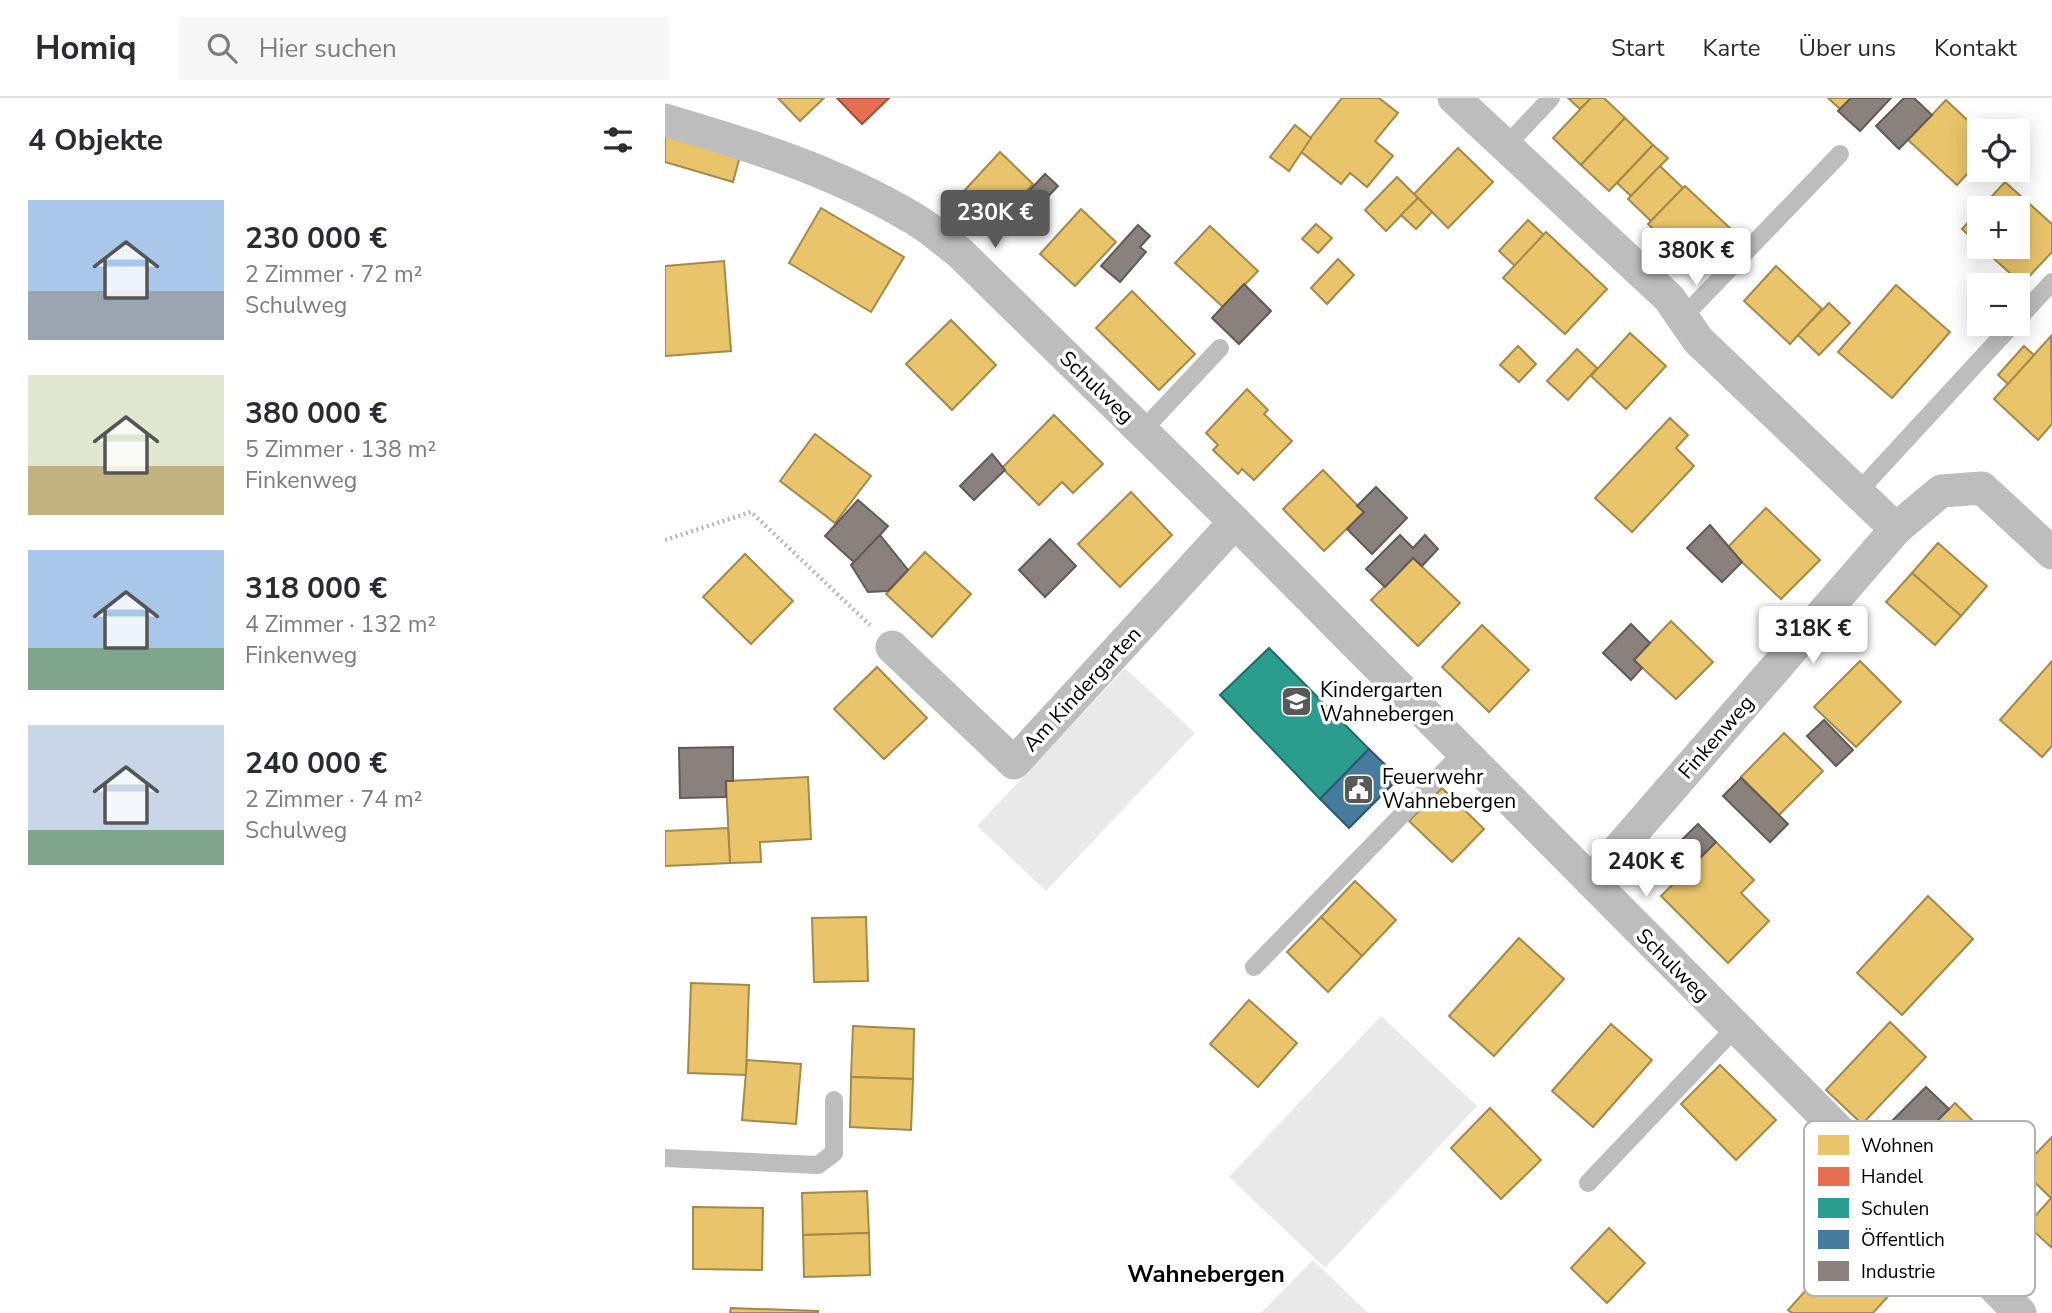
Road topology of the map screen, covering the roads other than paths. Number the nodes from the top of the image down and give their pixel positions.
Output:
1 (1454, 98) edge
2 (1551, 98) edge
3 (665, 120) edge
4 (1507, 145) junction
5 (1840, 154) dead end
6 (2052, 282) edge
7 (2030, 306) edge
8 (1683, 317) junction
9 (2002, 336) edge
10 (1220, 348) dead end
11 (1142, 431) junction
12 (1857, 493) junction
13 (1235, 522) junction
14 (1896, 529) junction
15 (2052, 553) edge
16 (892, 647) road end
17 (1463, 752) junction
18 (1591, 881) junction
19 (1254, 967) dead end
20 (1735, 1028) junction
21 (834, 1100) dead end
22 (1828, 1121) edge
23 (665, 1158) edge
24 (1588, 1183) dead end
25 (2003, 1296) edge
26 (2020, 1313) edge

1 - 4 street
2 - 4 lane
3 - 11 street, Schulweg
4 - 8 street
5 - 8 lane
6 - 7 lane
8 - 12 street
9 - 12 lane
10 - 11 lane
11 - 13 street, Schulweg
12 - 14 street
13 - 16 street, Am Kindergarten
13 - 17 street, Schulweg
14 - 15 street, Finkenweg
14 - 18 street, Finkenweg
17 - 18 street, Schulweg
17 - 19 lane
18 - 20 street, Schulweg
20 - 22 street, Schulweg
20 - 24 lane
21 - 23 lane
25 - 26 street, Schulweg

